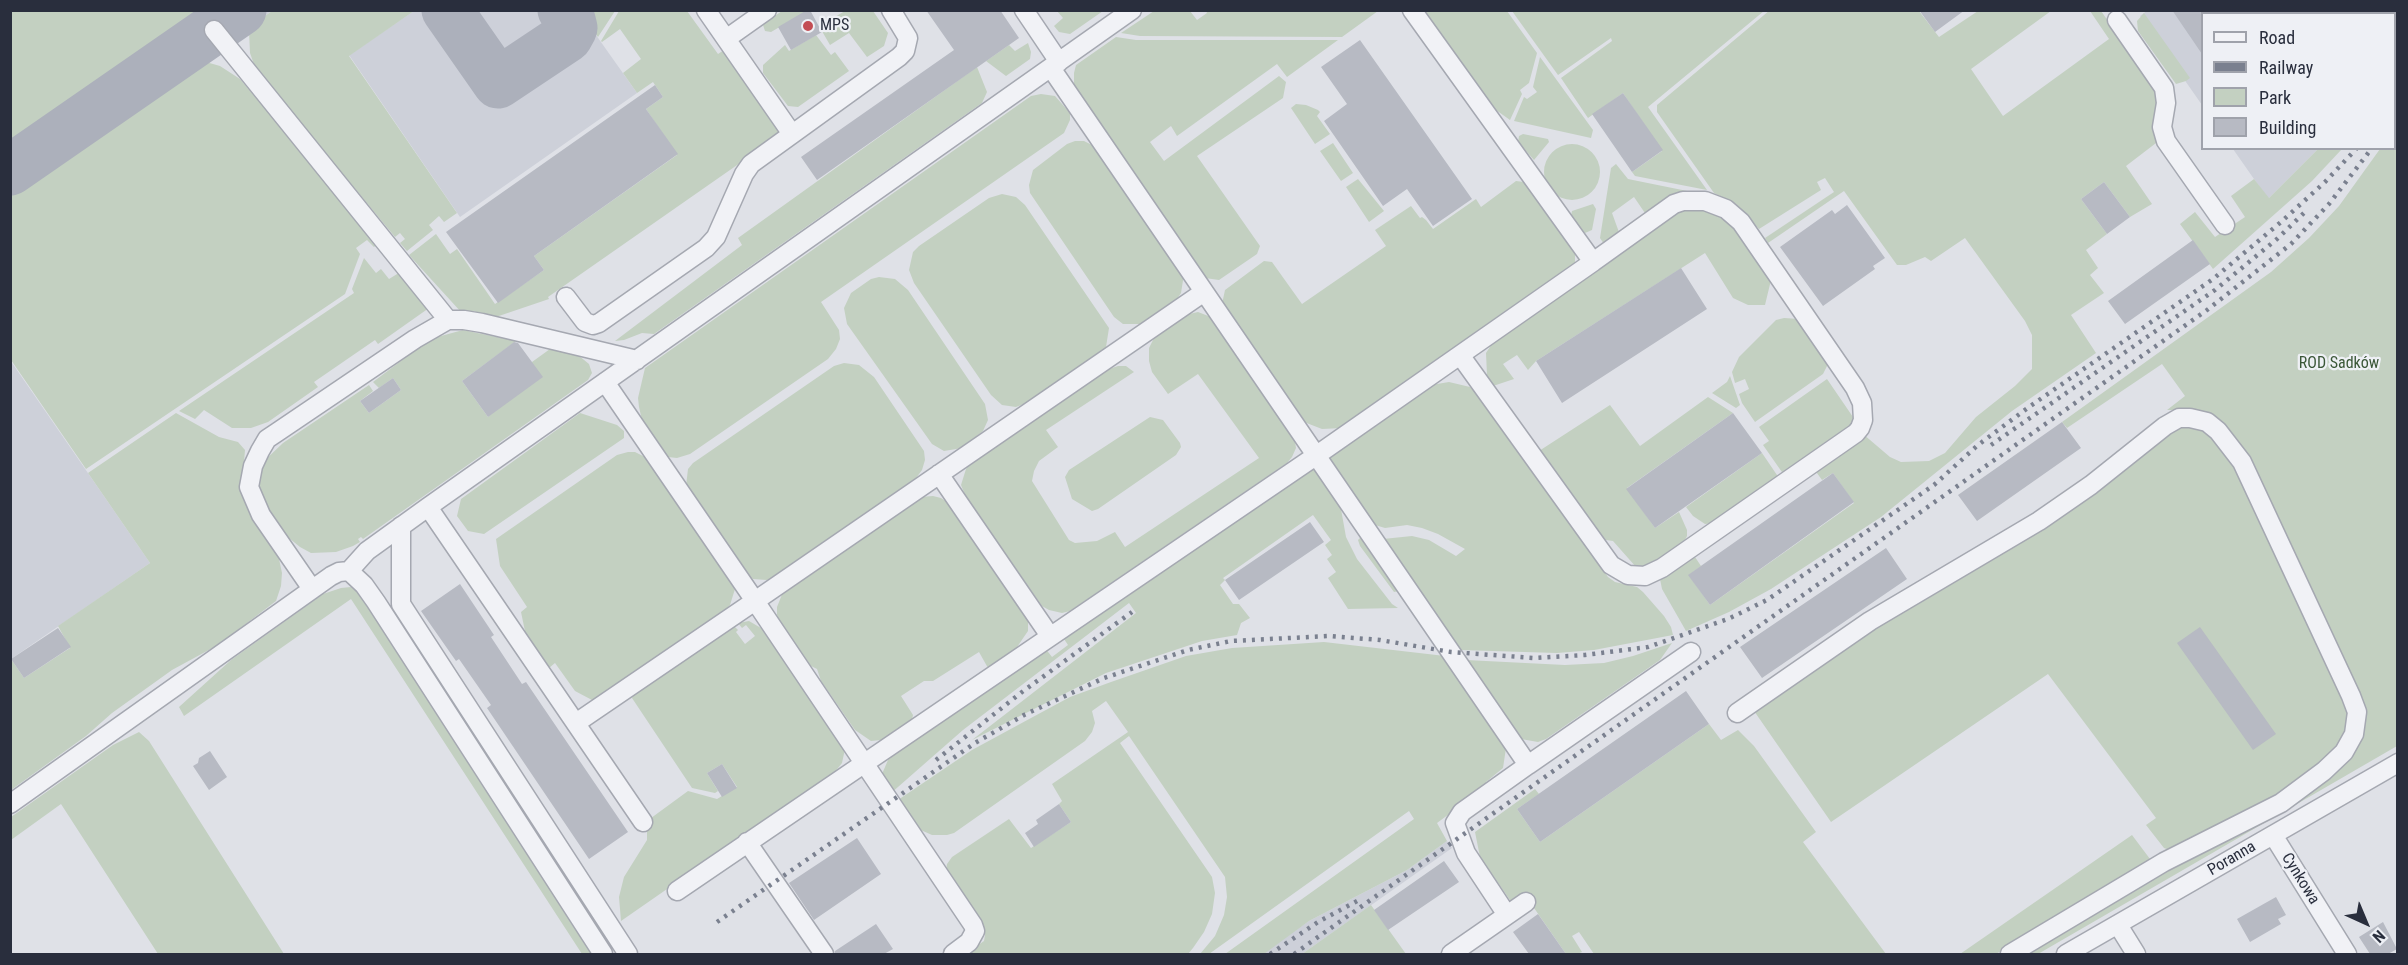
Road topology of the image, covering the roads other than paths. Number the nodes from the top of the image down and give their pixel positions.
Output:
1 (706, 10) edge
2 (767, 10) edge
3 (891, 10) edge
4 (1024, 10) edge
5 (1132, 10) edge
6 (1412, 10) edge
7 (2120, 14) edge
8 (214, 30) dead end
9 (726, 39) junction
10 (1055, 65) junction
11 (792, 134) junction
12 (2225, 225) dead end
13 (1593, 262) junction
14 (1204, 292) junction
15 (566, 297) dead end
16 (448, 320) junction
17 (1460, 355) junction
18 (637, 360) junction
19 (605, 382) junction
20 (1317, 455) junction
21 (939, 474) junction
22 (428, 507) junction
23 (401, 526) junction
24 (349, 572) junction
25 (312, 589) junction
26 (755, 601) junction
27 (1050, 636) junction
28 (1691, 652) dead end
29 (1737, 713) dead end
30 (576, 723) junction
31 (864, 762) junction
32 (2397, 764) edge
33 (1528, 765) junction
34 (10, 804) edge
35 (642, 822) dead end
36 (2272, 835) junction
37 (747, 843) junction
38 (677, 891) dead end
39 (1526, 902) dead end
40 (1507, 915) junction
41 (2118, 926) junction
42 (1459, 952) edge
43 (603, 954) edge
44 (628, 954) edge
45 (824, 954) edge
46 (953, 954) edge
47 (2010, 954) edge
48 (2066, 954) edge
49 (2136, 954) edge
50 (2347, 954) edge

1 - 9 street
2 - 9 street
3 - 11 street
4 - 10 street
5 - 10 street
6 - 13 street
7 - 12 street
8 - 16 street
9 - 11 street
10 - 14 street
10 - 18 street
11 - 15 street
13 - 17 street
13 - 17 street
14 - 20 street
14 - 21 street
16 - 18 street
16 - 25 street
17 - 20 street
18 - 19 street
19 - 22 street
19 - 26 street
20 - 27 street
20 - 33 street
21 - 26 street
21 - 27 street
22 - 23 street
22 - 30 street
23 - 24 street
23 - 44 street
24 - 25 street
24 - 43 street
25 - 34 street
26 - 30 street
26 - 31 street
27 - 31 street
28 - 33 street
29 - 47 street
30 - 35 street
31 - 37 street
31 - 46 street
32 - 36 street, Poranna
33 - 40 street
36 - 41 street, Poranna
36 - 50 street, Cynkowa
37 - 38 street
37 - 45 street
39 - 40 street
40 - 42 street
41 - 48 street, Poranna
41 - 49 street

